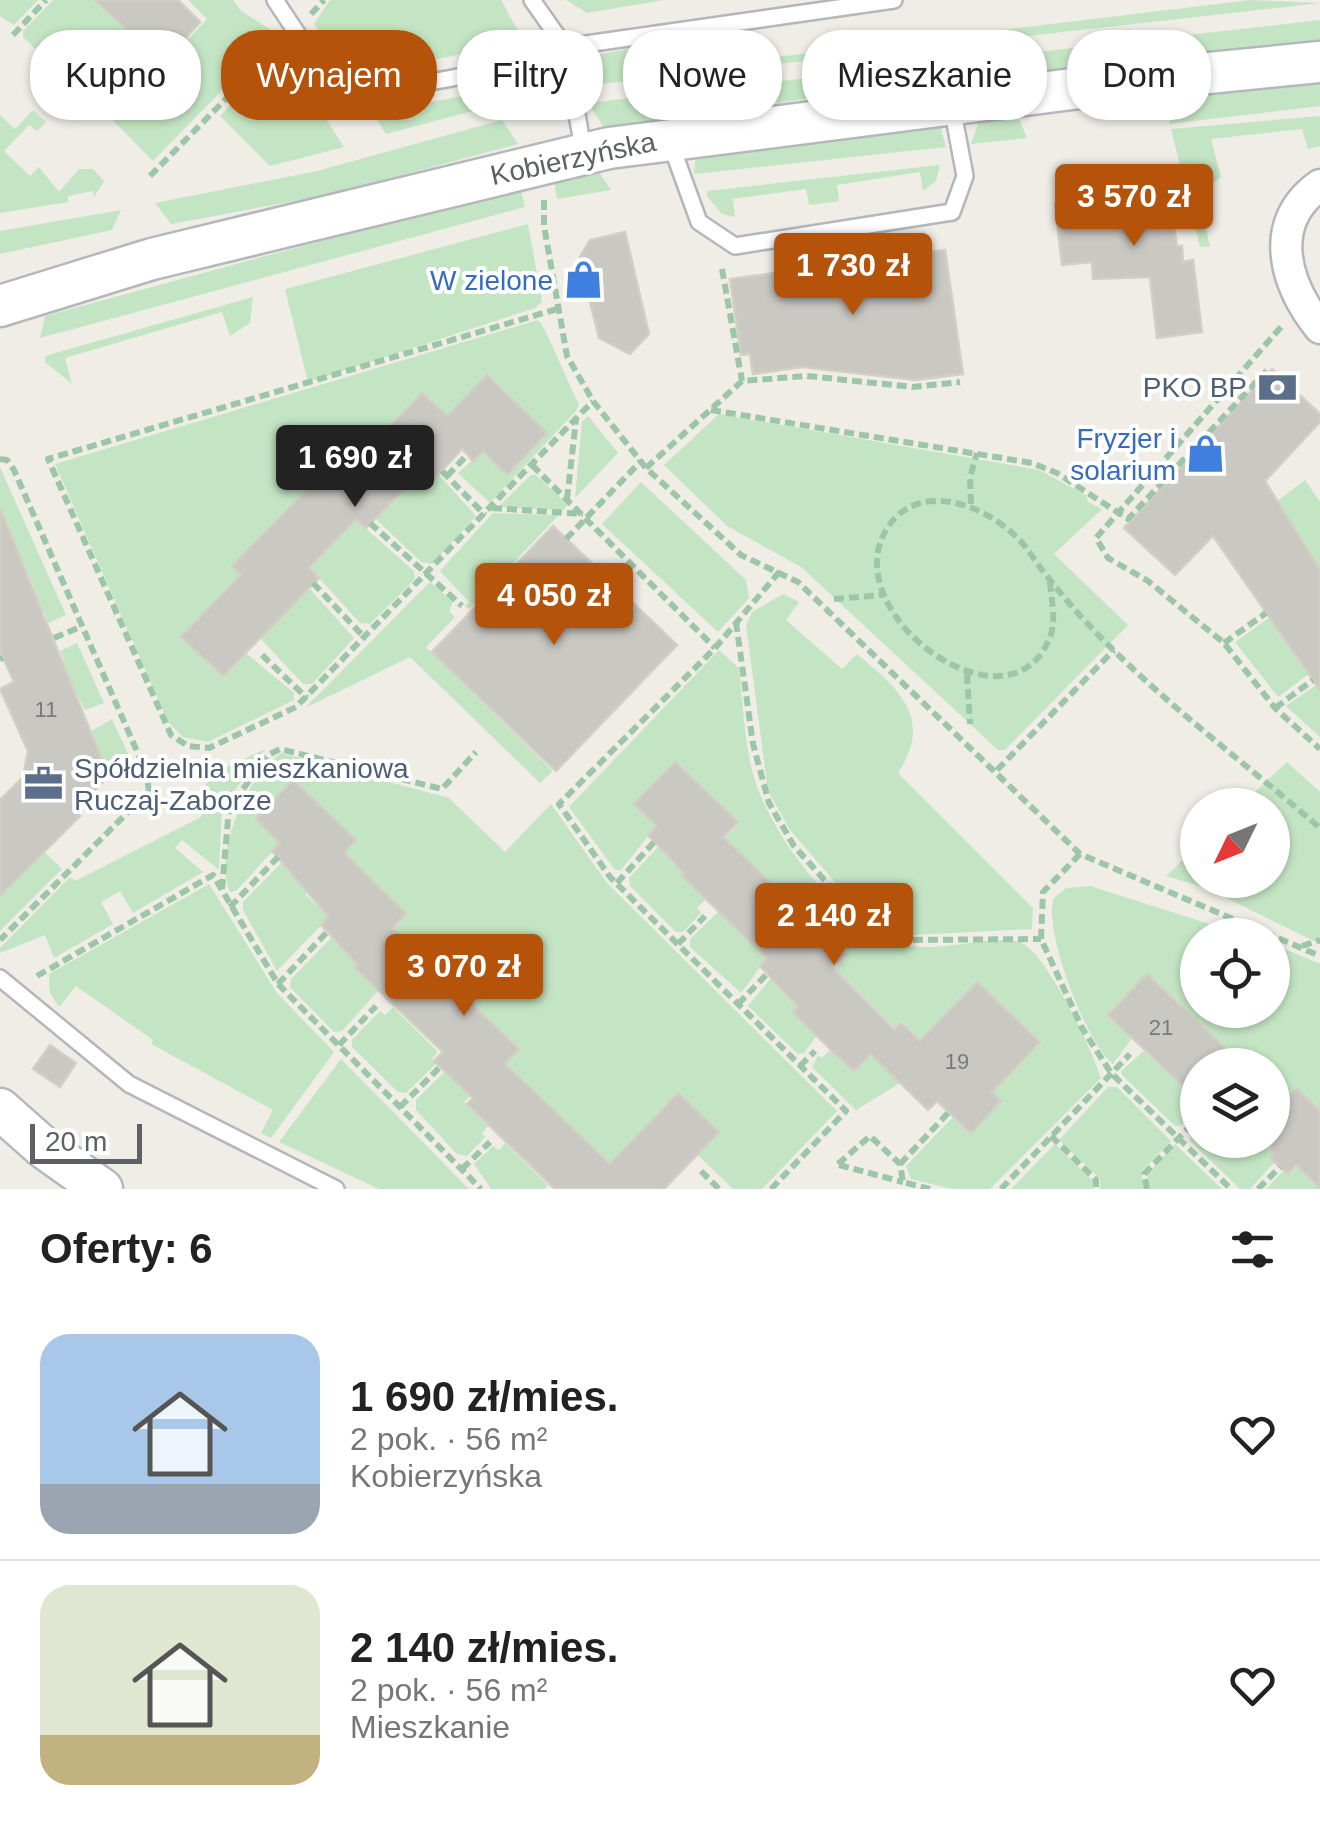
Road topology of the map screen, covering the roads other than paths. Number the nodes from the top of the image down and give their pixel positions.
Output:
1 (276, 0) edge
2 (532, 0) edge
3 (894, 0) edge
4 (553, 30) edge
5 (603, 42) edge
6 (1320, 62) edge
7 (457, 74) edge
8 (1047, 92) edge
9 (578, 120) edge
10 (814, 120) edge
11 (955, 120) edge
12 (668, 138) junction
13 (584, 154) junction
14 (1320, 185) edge
15 (6, 301) edge
16 (1320, 328) edge
17 (0, 978) edge
18 (0, 1109) edge
19 (102, 1189) edge
20 (336, 1189) edge

1 - 7 lane
2 - 4 lane
3 - 5 lane
6 - 8 street, Kobierzyńska
9 - 13 lane
10 - 12 street, Kobierzyńska
11 - 12 lane
12 - 13 street, Kobierzyńska
13 - 15 street, Kobierzyńska
14 - 16 street
17 - 20 lane
18 - 19 street

